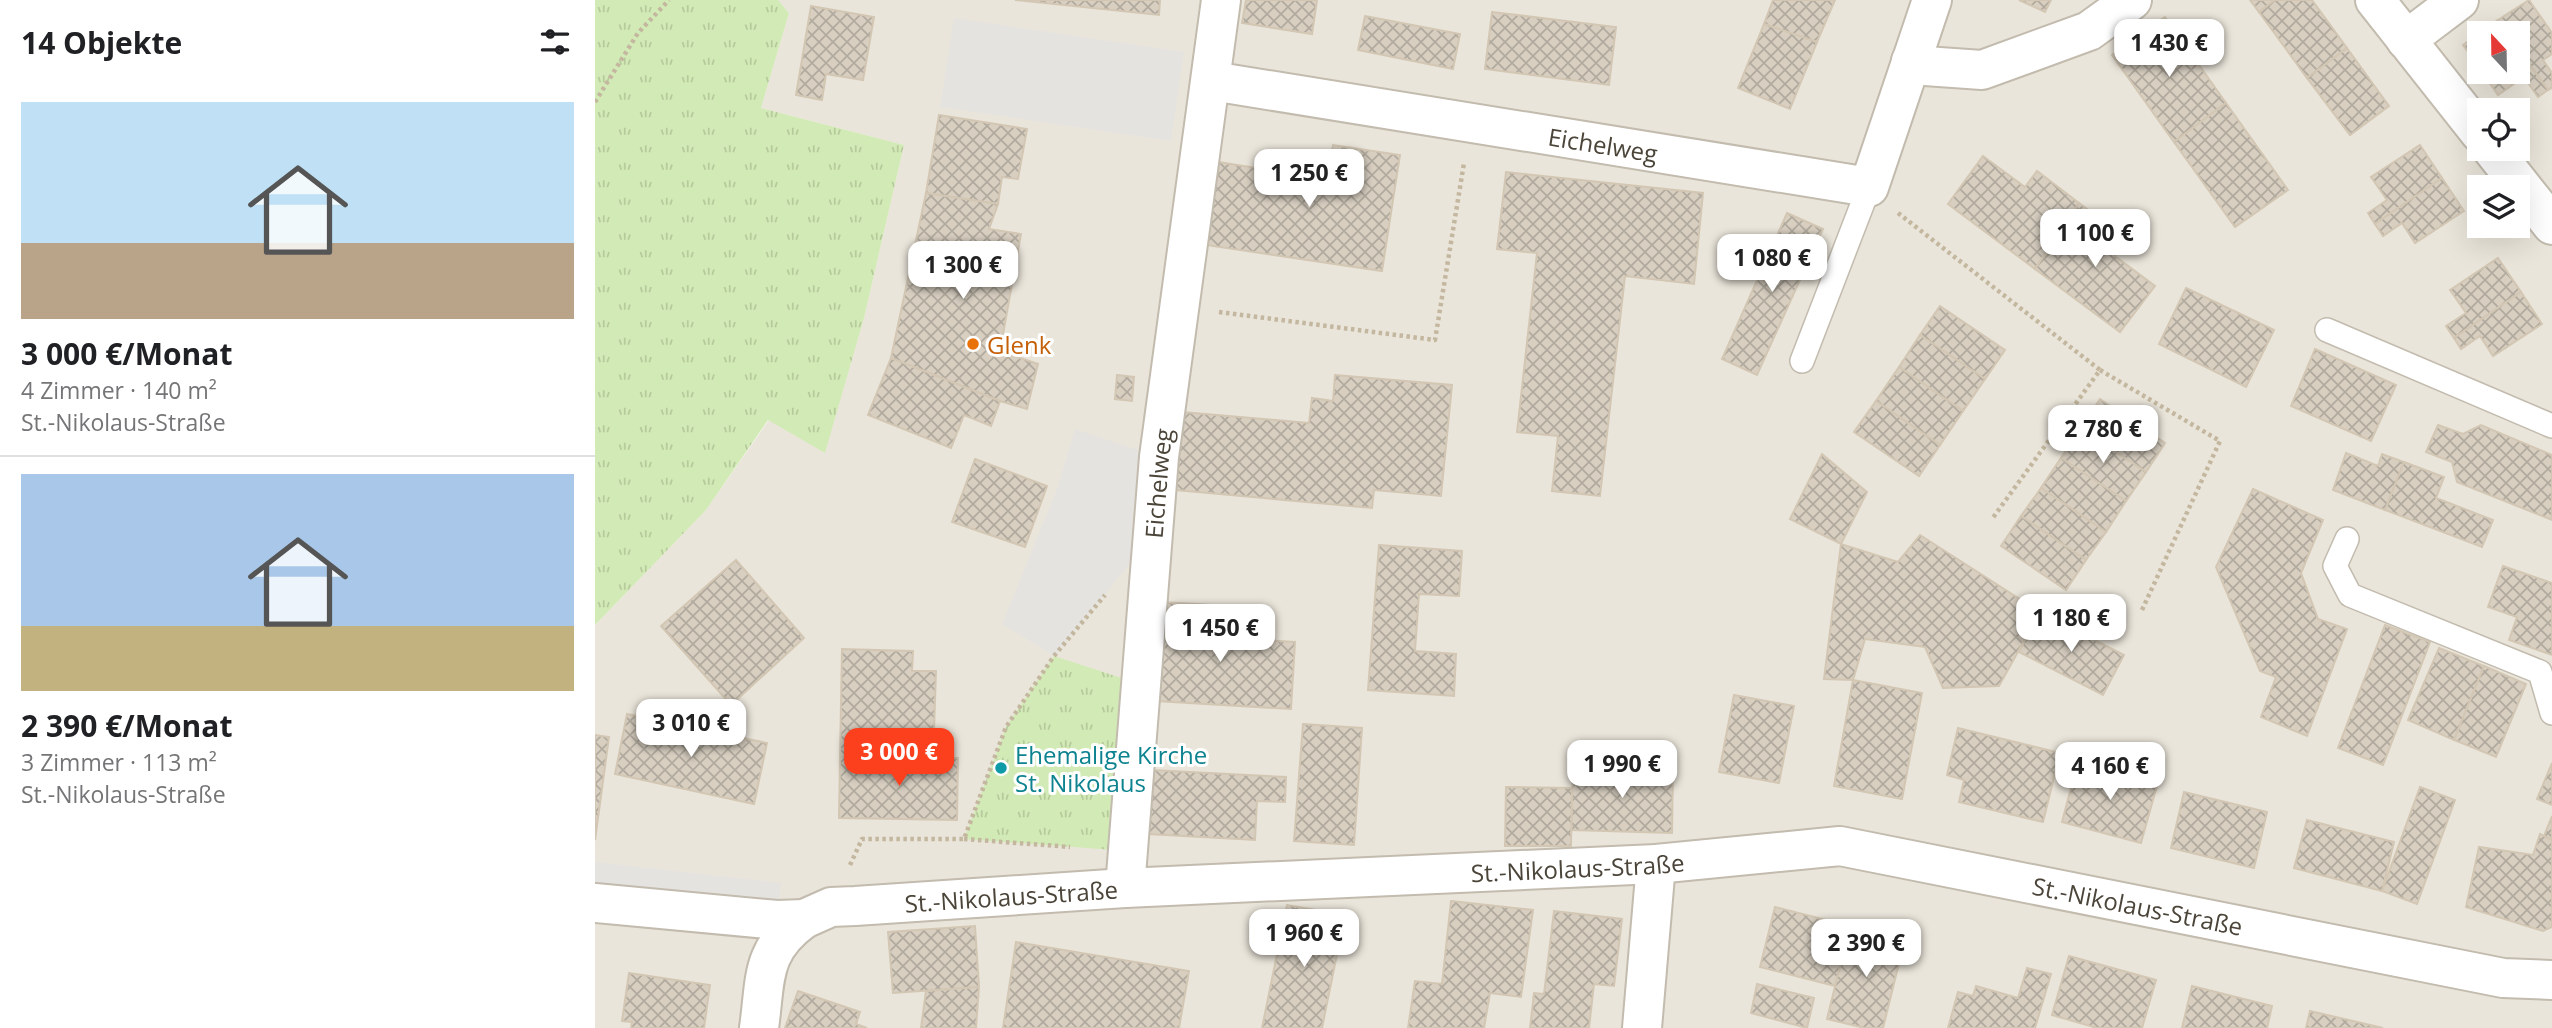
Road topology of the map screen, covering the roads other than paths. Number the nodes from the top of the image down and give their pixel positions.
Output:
1 (1221, 0) edge
2 (1931, 0) edge
3 (2132, 0) edge
4 (2375, 0) edge
5 (2459, 0) edge
6 (2406, 40) junction
7 (1911, 61) junction
8 (1212, 80) junction
9 (2467, 117) edge
10 (2501, 161) edge
11 (1869, 187) junction
12 (2552, 225) edge
13 (2327, 330) dead end
14 (1802, 361) dead end
15 (2552, 426) edge
16 (2347, 539) dead end
17 (2552, 713) edge
18 (1656, 864) junction
19 (1125, 888) junction
20 (595, 903) edge
21 (818, 913) junction
22 (2552, 980) edge
23 (759, 1028) edge
24 (1642, 1028) edge

1 - 8 street, Eichelweg
2 - 7 street
3 - 7 street
4 - 6 street
5 - 6 street
6 - 9 street
7 - 11 street
8 - 11 street, Eichelweg
8 - 19 street, Eichelweg
10 - 12 street
11 - 14 lane
13 - 15 lane
16 - 17 lane
18 - 19 street, St.-Nikolaus-Straße
18 - 22 street, St.-Nikolaus-Straße
18 - 24 street
19 - 21 street, St.-Nikolaus-Straße
20 - 21 street, St.-Nikolaus-Straße
21 - 23 street

